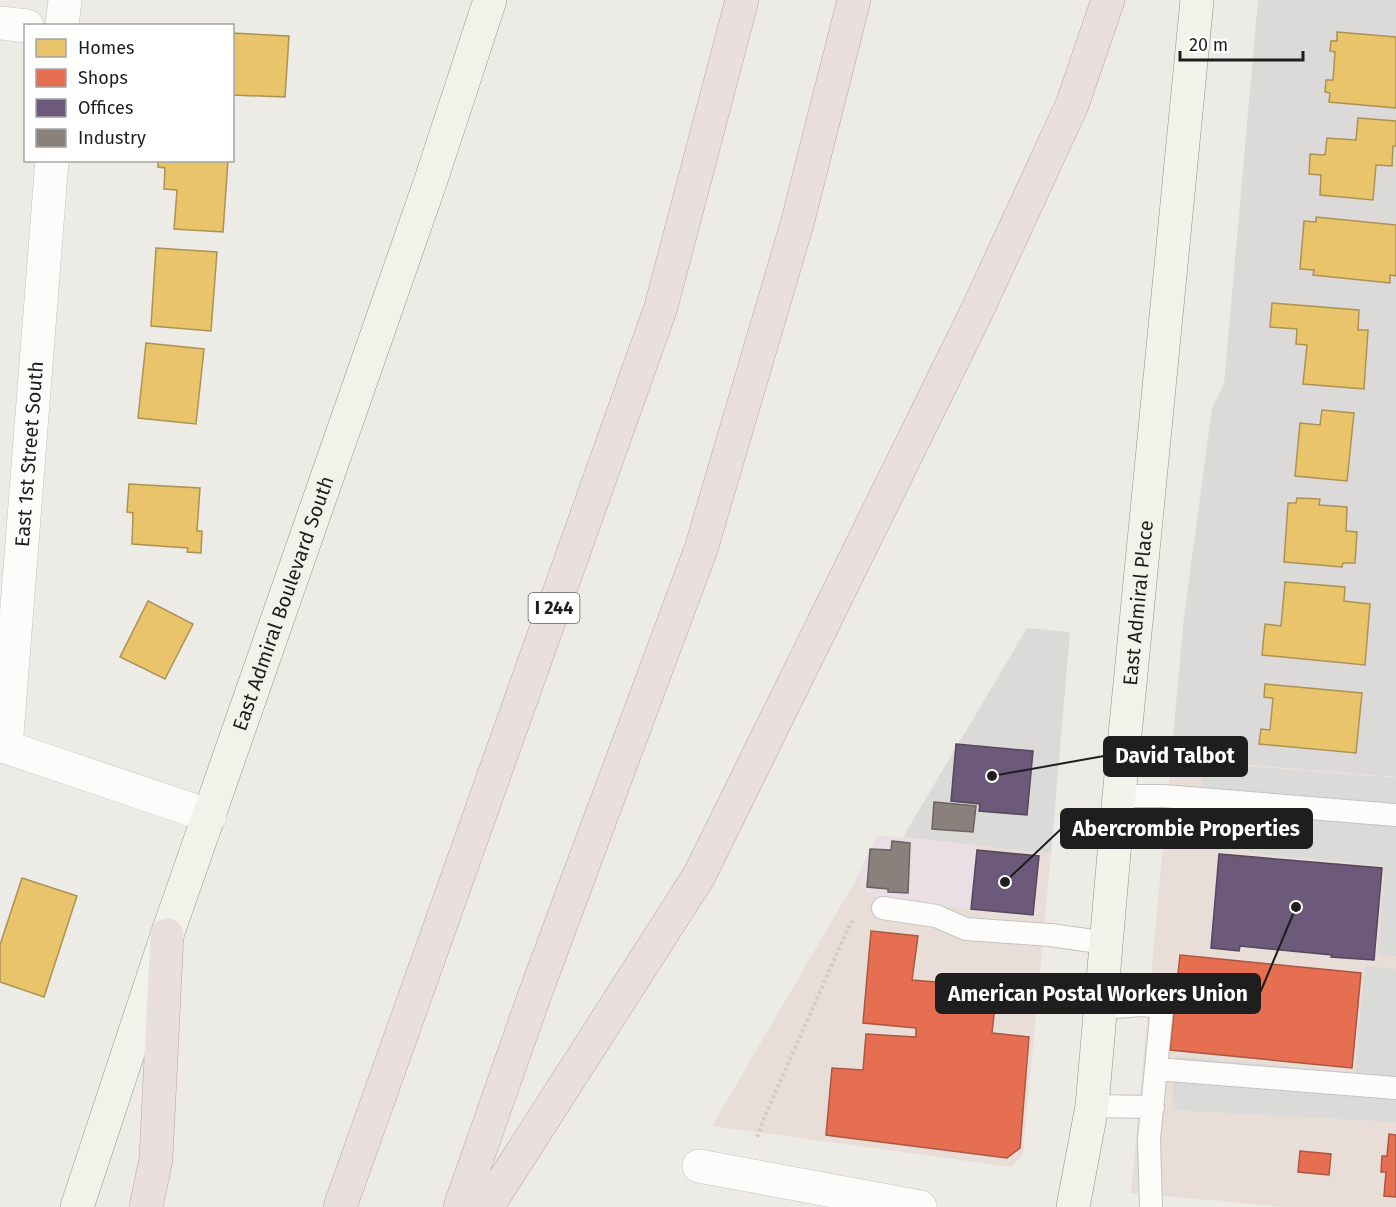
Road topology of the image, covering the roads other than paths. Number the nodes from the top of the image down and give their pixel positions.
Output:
1 (65, 0) edge
2 (490, 0) edge
3 (742, 0) edge
4 (854, 0) edge
5 (1108, 0) edge
6 (1197, 0) edge
7 (0, 23) edge
8 (62, 24) edge
9 (24, 26) edge
10 (52, 162) edge
11 (3, 746) edge
12 (1119, 796) junction
13 (1396, 815) edge
14 (210, 816) junction
15 (883, 908) road end
16 (167, 935) junction
17 (1107, 943) junction
18 (1100, 1008) junction
19 (1156, 1069) junction
20 (1396, 1088) edge
21 (1092, 1106) junction
22 (1153, 1107) junction
23 (699, 1166) dead end
24 (877, 1204) edge
25 (77, 1207) edge
26 (146, 1207) edge
27 (340, 1207) edge
28 (460, 1207) edge
29 (487, 1207) edge
30 (920, 1207) edge
31 (1073, 1207) edge
32 (1150, 1207) edge

1 - 8 street
2 - 14 main road, East Admiral Boulevard South
3 - 27 highway, I 244
4 - 28 highway
5 - 29 highway
6 - 12 main road, East Admiral Place
7 - 9 street
10 - 11 street, East 1st Street South
11 - 14 street
12 - 13 lane
12 - 17 main road, East Admiral Place
14 - 16 main road, East Admiral Boulevard South
15 - 17 lane
16 - 25 main road, East Admiral Boulevard South
16 - 26 highway
17 - 18 main road, East Admiral Place
18 - 19 lane
18 - 21 main road, East Admiral Place
19 - 20 lane
19 - 22 lane
21 - 22 lane
21 - 31 main road, East Admiral Place
22 - 32 lane
23 - 24 street
24 - 30 street

